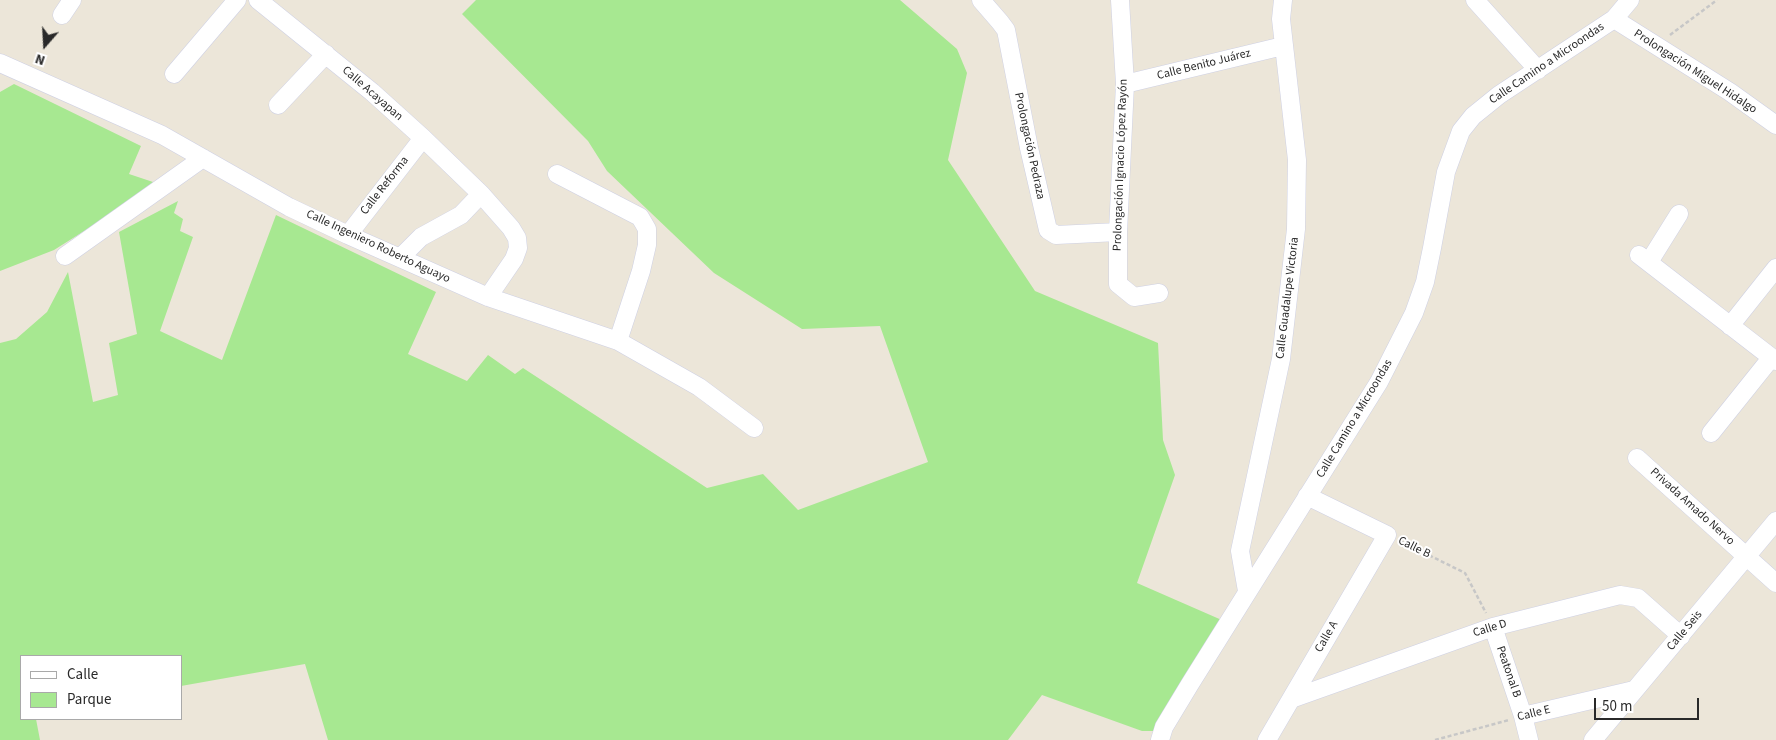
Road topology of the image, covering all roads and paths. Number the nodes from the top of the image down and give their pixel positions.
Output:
1 (72, 0) edge
2 (237, 0) edge
3 (258, 0) edge
4 (981, 0) edge
5 (1120, 0) edge
6 (1283, 0) edge
7 (1476, 0) edge
8 (1630, 0) edge
9 (1716, 0) edge
10 (62, 15) dead end
11 (1614, 19) junction
12 (1284, 46) junction
13 (1655, 46) junction
14 (326, 54) junction
15 (0, 63) edge
16 (1538, 70) junction
17 (174, 74) dead end
18 (1125, 84) junction
19 (278, 105) dead end
20 (1776, 125) edge
21 (423, 138) junction
22 (203, 158) junction
23 (557, 174) dead end
24 (482, 194) junction
25 (1679, 214) dead end
26 (1118, 232) junction
27 (348, 235) junction
28 (65, 256) dead end
29 (400, 258) junction
30 (1776, 268) edge
31 (1159, 293) dead end
32 (488, 297) junction
33 (1730, 326) junction
34 (618, 341) junction
35 (1773, 360) edge
36 (754, 428) dead end
37 (1711, 434) dead end
38 (1637, 458) dead end
39 (1307, 496) junction
40 (1776, 521) edge
41 (1388, 535) junction
42 (1747, 556) junction
43 (1776, 583) edge
44 (1246, 592) junction
45 (1493, 627) junction
46 (1681, 636) junction
47 (1634, 690) junction
48 (1291, 699) junction
49 (1523, 716) junction
50 (1160, 740) edge
51 (1267, 740) edge
52 (1435, 740) edge
53 (1529, 740) edge
54 (1593, 740) edge

1 - 10 street
2 - 17 street
3 - 14 street, Calle Acayapan
4 - 26 street, Prolongación Pedraza
5 - 18 street, Prolongación Ignacio López Rayón
6 - 12 street, Calle Guadalupe Victoria
7 - 16 street
8 - 11 street, Calle Camino a Microondas
9 - 13 path
11 - 13 street, Prolongación Miguel Hidalgo
11 - 16 street, Calle Camino a Microondas
12 - 18 street, Calle Benito Juárez
12 - 44 street, Calle Guadalupe Victoria
13 - 20 street, Prolongación Miguel Hidalgo
14 - 19 street
14 - 21 street, Calle Acayapan
15 - 22 street, Calle Ingeniero Roberto Aguayo
16 - 39 street, Calle Camino a Microondas
18 - 26 street, Prolongación Ignacio López Rayón
21 - 24 street, Calle Acayapan
21 - 27 street, Calle Reforma
22 - 27 street, Calle Ingeniero Roberto Aguayo
22 - 28 street
23 - 34 street
24 - 29 street
24 - 32 street, Calle Acayapan
25 - 33 street
26 - 31 street, Prolongación Ignacio López Rayón
27 - 29 street, Calle Ingeniero Roberto Aguayo
29 - 32 street, Calle Ingeniero Roberto Aguayo
30 - 33 street
32 - 34 street, Calle Ingeniero Roberto Aguayo
33 - 35 street
34 - 36 street, Calle Ingeniero Roberto Aguayo
35 - 37 street
38 - 42 street, Privada Amado Nervo
39 - 41 street, Calle B
39 - 44 street, Calle Camino a Microondas
40 - 42 street, Calle Seis
41 - 45 path, Calle B
41 - 48 street, Calle A
42 - 43 street, Privada Amado Nervo
42 - 46 street, Calle Seis
44 - 50 street, Calle Camino a Microondas
45 - 46 street, Calle D
45 - 48 street, Calle D
45 - 49 street, Peatonal B
46 - 47 street, Calle Seis
47 - 49 street, Calle E
47 - 54 street, Calle Seis
48 - 51 street, Calle A
49 - 52 path, Calle E
49 - 53 street, Peatonal B

